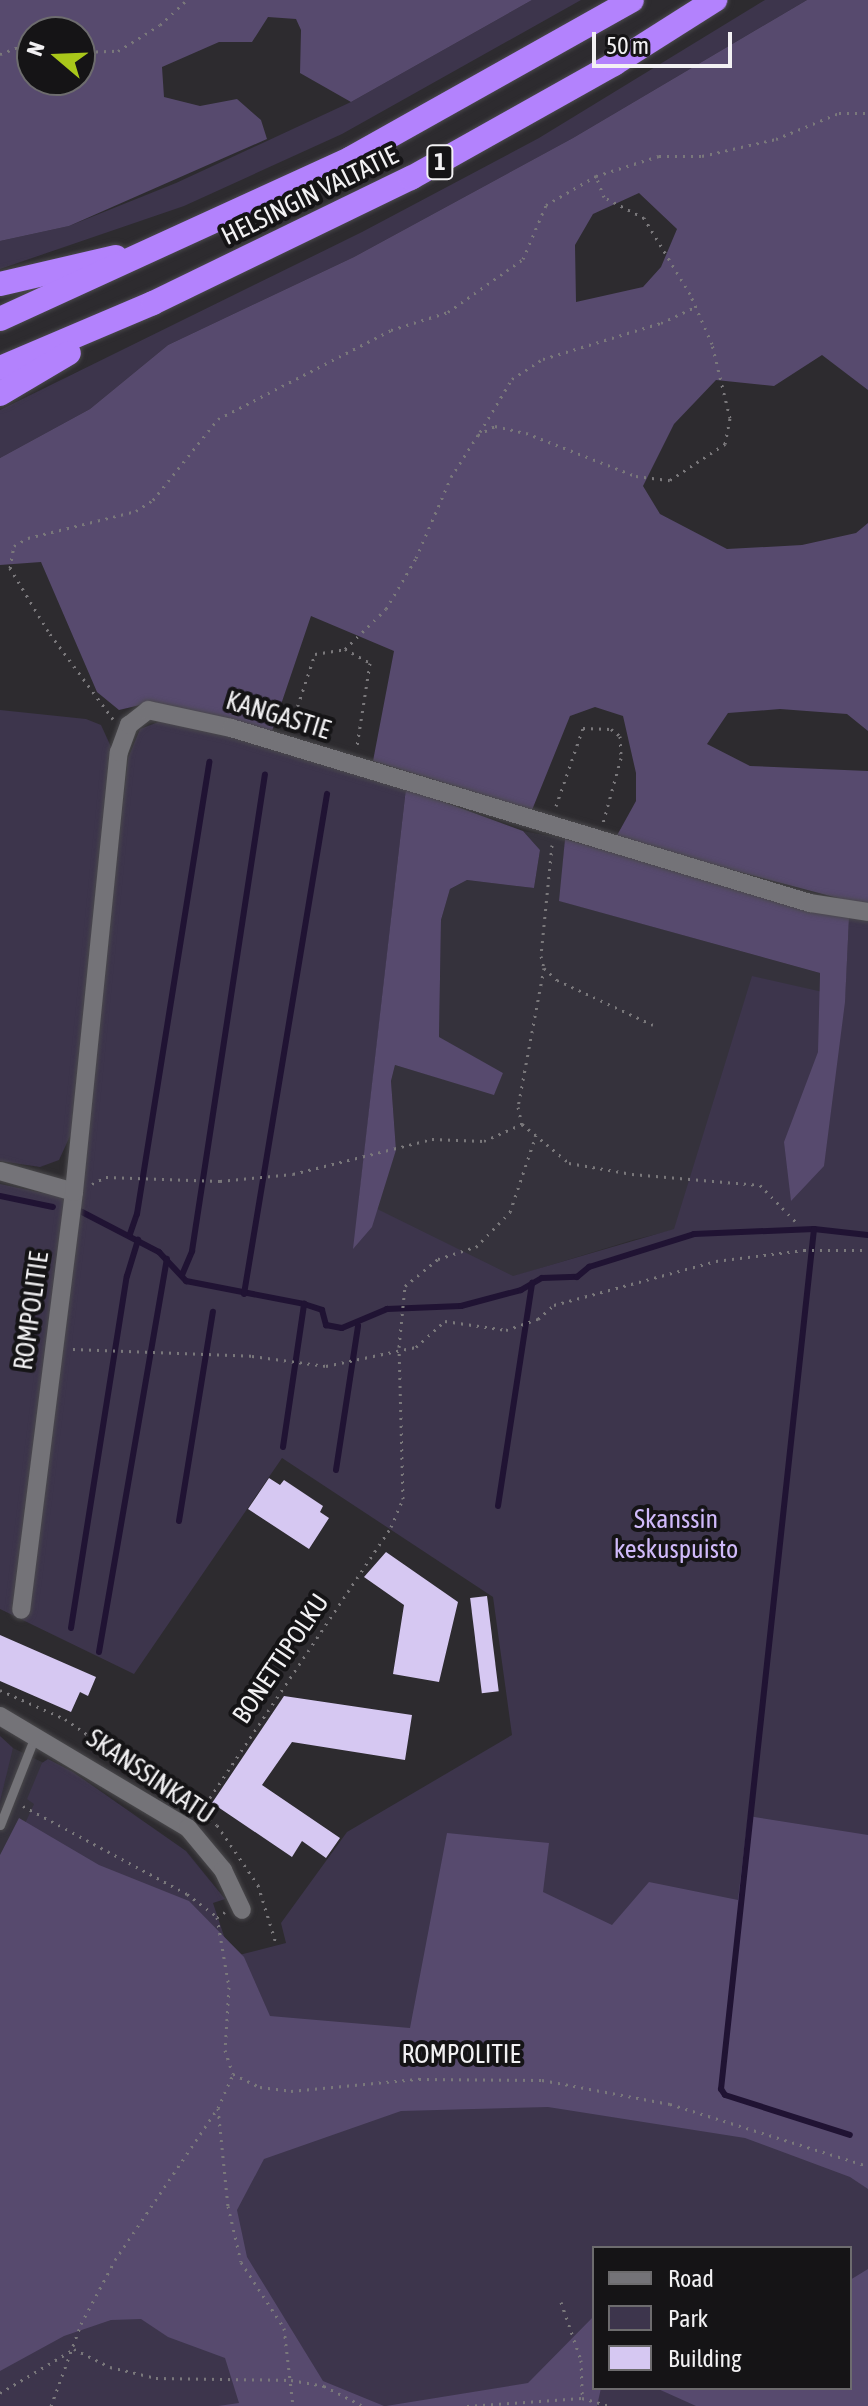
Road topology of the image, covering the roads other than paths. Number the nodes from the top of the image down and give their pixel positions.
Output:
1 (632, 0) edge
2 (715, 0) edge
3 (169, 245) junction
4 (0, 284) edge
5 (153, 303) junction
6 (0, 319) edge
7 (0, 368) edge
8 (0, 394) edge
9 (868, 912) edge
10 (0, 1171) edge
11 (74, 1192) junction
12 (21, 1610) dead end
13 (0, 1716) edge
14 (37, 1733) junction
15 (0, 1825) edge
16 (242, 1910) road end

1 - 3 highway, HELSINGIN VALTATIE / 1
2 - 5 highway, HELSINGIN VALTATIE / 1
3 - 4 highway
3 - 6 highway, HELSINGIN VALTATIE / 1
5 - 7 highway, HELSINGIN VALTATIE / 1
5 - 8 highway
9 - 11 street, KANGASTIE
10 - 11 street
11 - 12 street, ROMPOLITIE
13 - 14 street, SKANSSINKATU
14 - 15 lane
14 - 16 street, SKANSSINKATU

